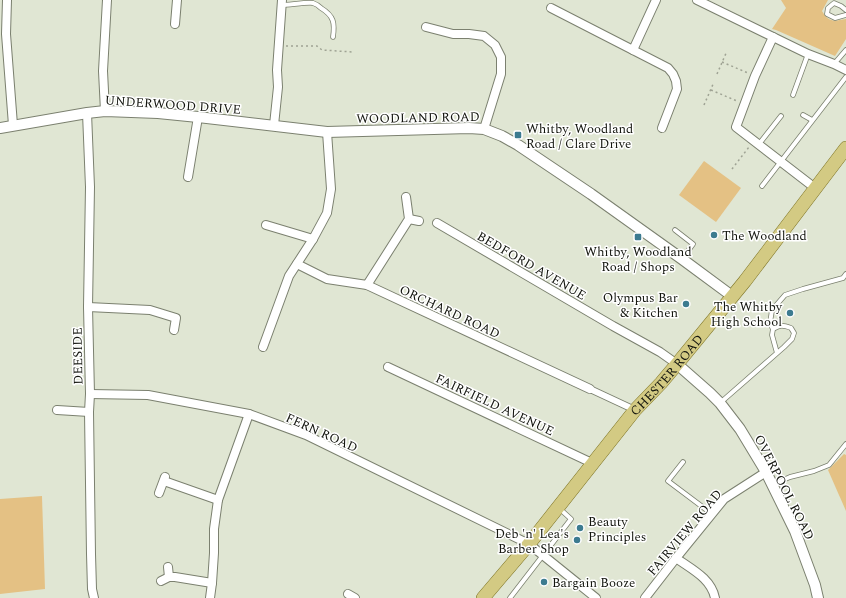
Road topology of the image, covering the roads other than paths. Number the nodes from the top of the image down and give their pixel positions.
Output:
1 (6, 0) edge
2 (107, 0) edge
3 (177, 0) edge
4 (656, 0) edge
5 (697, 0) edge
6 (281, 2) edge
7 (551, 8) dead end
8 (846, 10) edge
9 (846, 15) edge
10 (175, 24) dead end
11 (426, 27) dead end
12 (3, 34) edge
13 (333, 37) dead end
14 (773, 37) junction
15 (633, 50) junction
16 (845, 51) edge
17 (808, 54) junction
18 (834, 64) junction
19 (846, 70) edge
20 (846, 77) edge
21 (794, 95) dead end
22 (105, 111) junction
23 (87, 113) junction
24 (803, 115) dead end
25 (781, 116) dead end
26 (198, 117) junction
27 (812, 120) junction
28 (13, 125) junction
29 (274, 125) junction
30 (0, 128) edge
31 (662, 128) dead end
32 (484, 129) junction
33 (327, 132) junction
34 (756, 143) junction
35 (846, 148) edge
36 (781, 162) junction
37 (188, 177) dead end
38 (762, 186) dead end
39 (815, 188) junction
40 (406, 197) dead end
41 (409, 219) junction
42 (419, 221) dead end
43 (437, 223) dead end
44 (266, 225) dead end
45 (675, 230) dead end
46 (313, 239) junction
47 (682, 259) junction
48 (297, 264) junction
49 (845, 278) edge
50 (367, 285) junction
51 (732, 296) junction
52 (88, 307) junction
53 (773, 329) junction
54 (174, 330) dead end
55 (263, 346) dead end
56 (777, 353) junction
57 (677, 364) junction
58 (388, 367) dead end
59 (590, 390) joint
60 (90, 394) junction
61 (720, 403) junction
62 (57, 410) dead end
63 (635, 410) junction
64 (89, 412) junction
65 (249, 414) junction
66 (846, 444) edge
67 (683, 462) dead end
68 (592, 463) junction
69 (766, 472) junction
70 (772, 485) junction
71 (159, 493) dead end
72 (218, 500) junction
73 (558, 507) junction
74 (712, 514) junction
75 (529, 544) junction
76 (542, 556) junction
77 (676, 558) junction
78 (168, 567) dead end
79 (169, 577) junction
80 (161, 581) dead end
81 (212, 583) junction
82 (487, 597) edge
83 (94, 598) edge
84 (210, 598) edge
85 (510, 598) edge
86 (596, 598) edge
87 (645, 598) edge
88 (715, 598) edge
89 (818, 598) edge

1 - 12 street
2 - 22 street
3 - 10 street
4 - 15 street
5 - 14 street
6 - 13 lane
6 - 29 street
7 - 15 street
8 - 9 lane
11 - 32 street
12 - 28 street
14 - 17 street
14 - 34 street
15 - 31 street
16 - 18 lane
17 - 18 street
17 - 21 lane
18 - 19 street
20 - 27 lane
22 - 23 street, UNDERWOOD DRIVE
22 - 26 street, UNDERWOOD DRIVE
23 - 28 street, UNDERWOOD DRIVE
23 - 52 street, DEESIDE
24 - 27 lane
25 - 34 lane
26 - 29 street, UNDERWOOD DRIVE
26 - 37 street
27 - 36 lane
28 - 30 street, UNDERWOOD DRIVE
29 - 33 street, WOODLAND ROAD
32 - 33 street, WOODLAND ROAD
32 - 47 street, WOODLAND ROAD
33 - 46 street
34 - 36 street
35 - 39 main road, CHESTER ROAD
36 - 38 lane
36 - 39 street
39 - 51 main road, CHESTER ROAD
40 - 41 street
41 - 42 street
41 - 50 street
43 - 57 street, BEDFORD AVENUE
44 - 46 street
45 - 47 lane
46 - 48 street
47 - 51 street, WOODLAND ROAD
48 - 50 street, ORCHARD ROAD
48 - 55 street
49 - 53 lane
50 - 59 street, ORCHARD ROAD
51 - 57 main road, CHESTER ROAD
52 - 54 street
52 - 60 street, DEESIDE
53 - 56 lane
53 - 56 lane
56 - 61 lane
57 - 61 street, OVERPOOL ROAD
57 - 63 main road, CHESTER ROAD
58 - 68 street, FAIRFIELD AVENUE
59 - 63 street
60 - 64 street, DEESIDE
60 - 65 street, FERN ROAD
61 - 69 street, OVERPOOL ROAD
62 - 64 street
63 - 68 main road, CHESTER ROAD
64 - 83 street, DEESIDE
65 - 72 street
65 - 75 street, FERN ROAD
66 - 70 lane
67 - 74 lane
68 - 73 main road, CHESTER ROAD
69 - 70 street, OVERPOOL ROAD
69 - 74 street, FAIRVIEW ROAD
70 - 89 street, OVERPOOL ROAD
71 - 72 street
72 - 81 street
73 - 75 main road, CHESTER ROAD
73 - 76 lane
74 - 77 street, FAIRVIEW ROAD
75 - 76 street, FERN ROAD
75 - 82 main road, CHESTER ROAD
76 - 85 lane
76 - 86 street, FERN ROAD
77 - 87 street, FAIRVIEW ROAD
77 - 88 street
78 - 79 street
79 - 80 street
79 - 81 street
81 - 84 street

